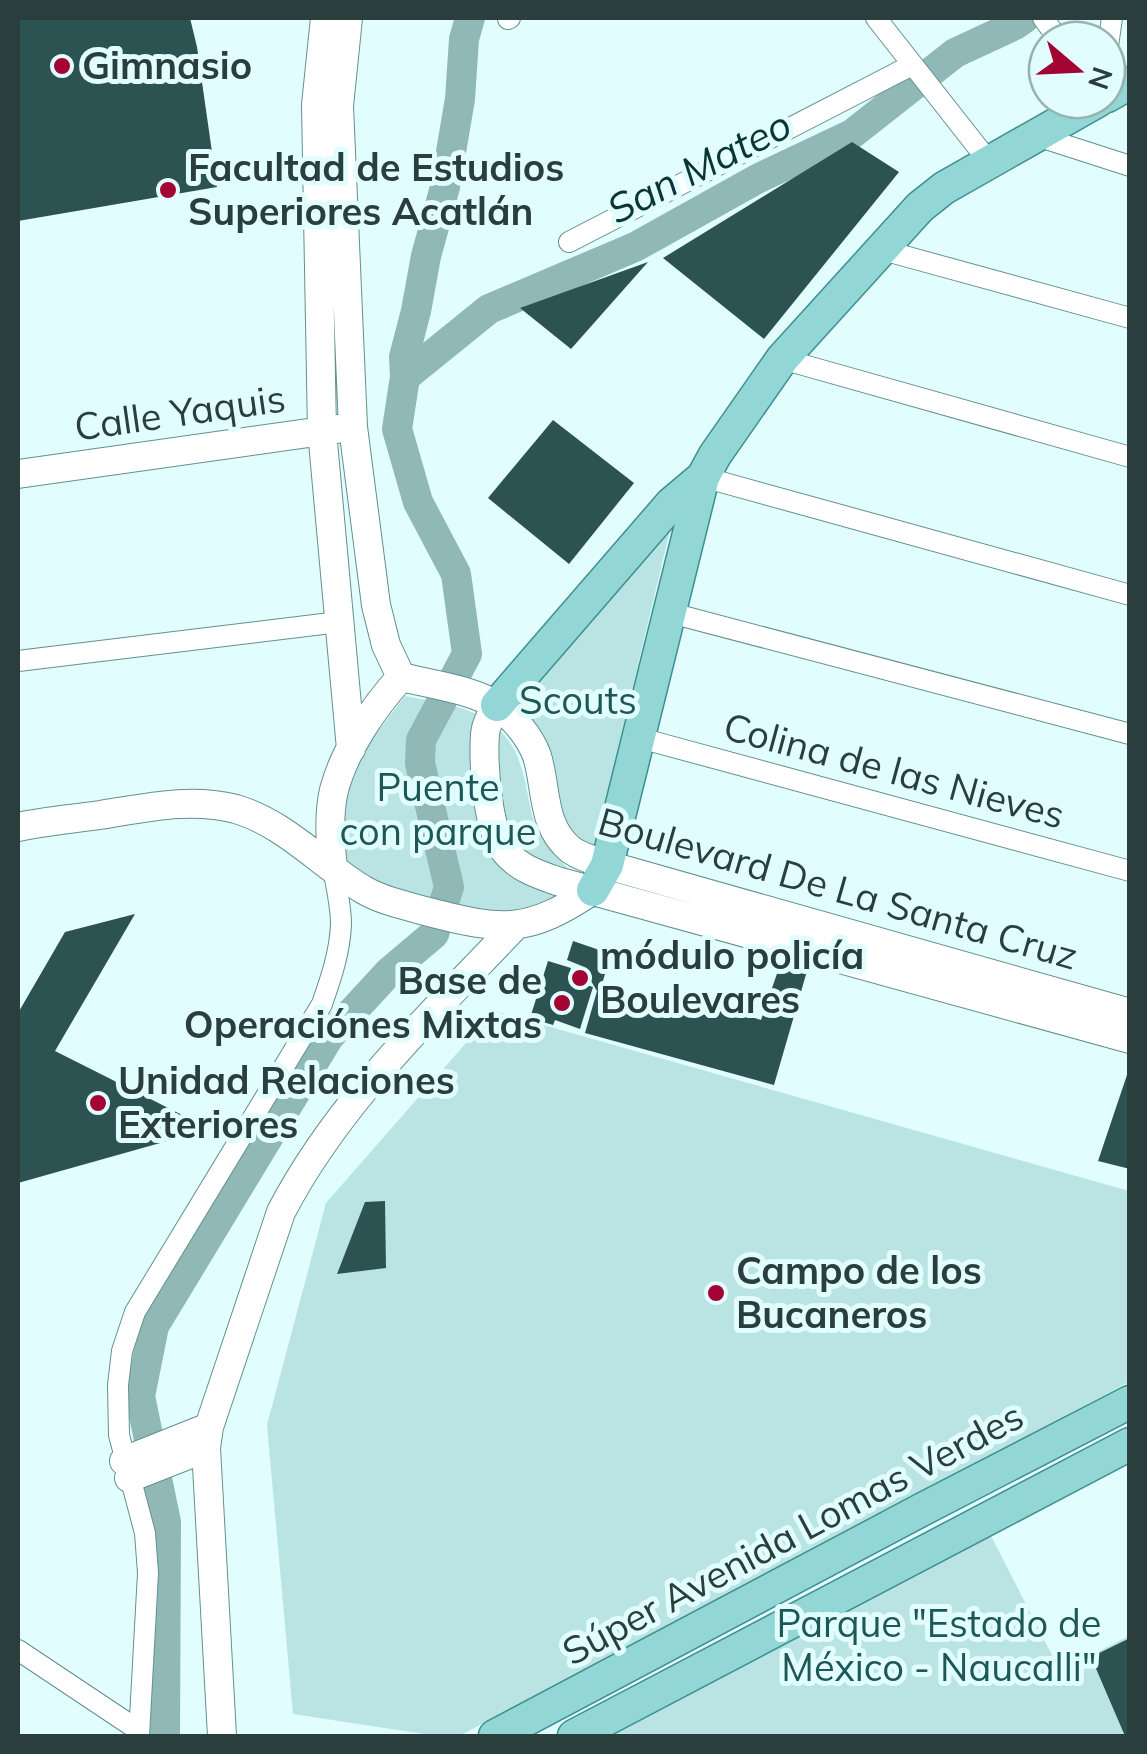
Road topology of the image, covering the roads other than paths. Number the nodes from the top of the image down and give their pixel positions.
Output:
1 (325, 18) edge
2 (348, 18) edge
3 (876, 18) edge
4 (916, 69) junction
5 (1065, 120) edge
6 (1037, 136) junction
7 (990, 163) junction
8 (1130, 166) edge
9 (569, 242) dead end
10 (880, 249) junction
11 (1130, 318) edge
12 (782, 360) junction
13 (353, 427) junction
14 (322, 431) junction
15 (1130, 457) edge
16 (18, 474) edge
17 (703, 478) junction
18 (1130, 595) edge
19 (671, 613) junction
20 (339, 622) junction
21 (18, 662) edge
22 (402, 677) junction
23 (487, 701) junction
24 (1130, 734) edge
25 (640, 738) junction
26 (351, 749) junction
27 (18, 827) edge
28 (333, 867) junction
29 (1130, 871) edge
30 (600, 878) junction
31 (515, 926) junction
32 (1130, 1014) edge
33 (1130, 1039) edge
34 (1130, 1402) edge
35 (195, 1442) junction
36 (1130, 1444) edge
37 (132, 1468) junction
38 (18, 1650) edge
39 (138, 1733) edge
40 (222, 1736) edge
41 (495, 1736) edge
42 (574, 1736) edge

1 - 14 main road
2 - 13 main road
3 - 4 street
4 - 7 street
4 - 9 street
5 - 6 main road
6 - 7 main road
6 - 8 street
7 - 10 main road
10 - 11 street
10 - 12 main road
12 - 15 street
12 - 17 main road
13 - 14 main road, Calle Yaquis
13 - 22 main road
14 - 16 main road, Calle Yaquis
14 - 20 main road
17 - 18 street
17 - 19 main road
17 - 23 main road
19 - 24 street
19 - 25 main road
20 - 21 street
20 - 26 main road
22 - 23 main road
22 - 26 main road
23 - 30 main road, Boulevard De La Santa Cruz
23 - 30 main road, Boulevard De La Santa Cruz
25 - 29 street, Colina de las Nieves
25 - 30 main road
26 - 28 main road
27 - 28 main road, Boulevard De La Santa Cruz
28 - 31 main road, Boulevard De La Santa Cruz
28 - 37 street
30 - 31 main road, Boulevard De La Santa Cruz
30 - 32 main road, Boulevard De La Santa Cruz
30 - 33 main road, Boulevard De La Santa Cruz
31 - 35 main road
34 - 41 main road, Súper Avenida Lomas Verdes
35 - 37 main road
35 - 40 main road
36 - 42 main road, Súper Avenida Lomas Verdes
37 - 39 street
38 - 39 street

